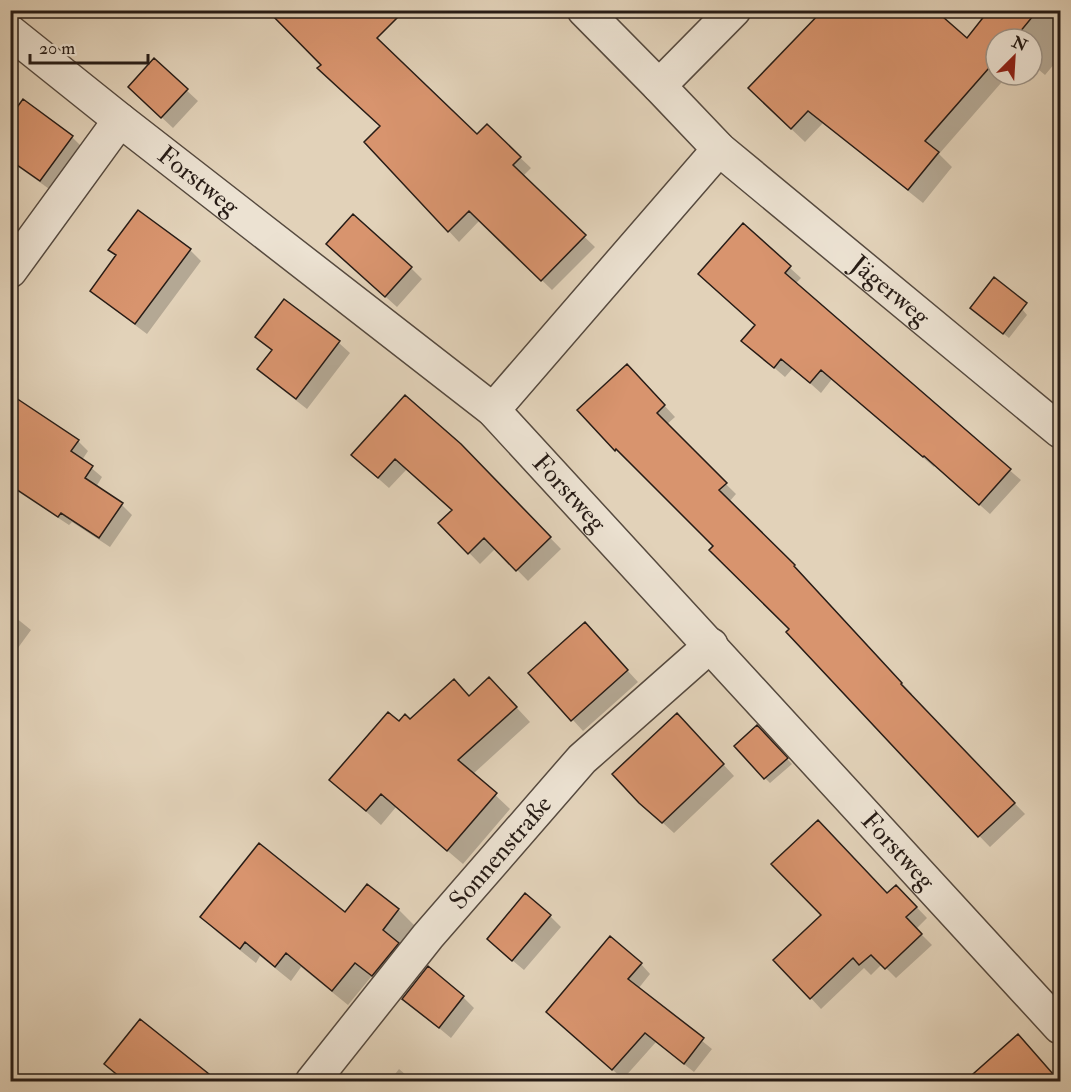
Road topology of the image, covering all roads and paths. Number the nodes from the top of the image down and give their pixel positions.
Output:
1 (584, 10) edge
2 (734, 10) edge
3 (10, 32) edge
4 (659, 86) junction
5 (120, 120) junction
6 (719, 149) junction
7 (10, 271) edge
8 (493, 410) junction
9 (1060, 431) edge
10 (711, 645) junction
11 (1060, 1027) edge
12 (312, 1082) edge

1 - 4 street, Jägerweg
2 - 4 street
3 - 5 street, Forstweg
4 - 6 street, Jägerweg
5 - 7 street
5 - 8 street, Forstweg
6 - 8 street
6 - 9 street, Jägerweg
8 - 10 street, Forstweg
10 - 11 street, Forstweg
10 - 12 street, Sonnenstraße

